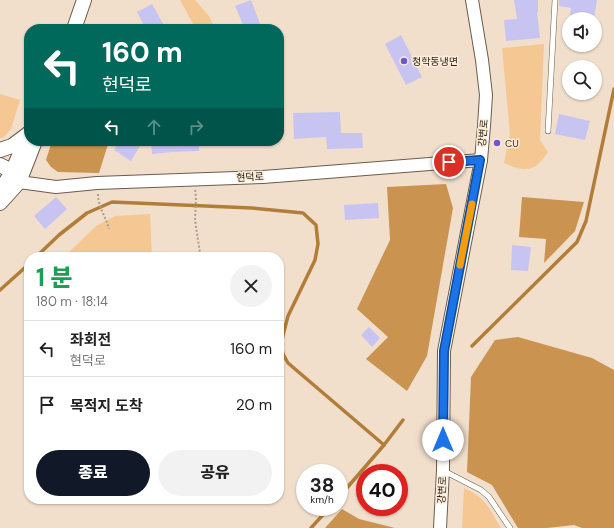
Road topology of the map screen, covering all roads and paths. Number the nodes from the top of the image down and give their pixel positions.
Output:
1 (77, 0) edge
2 (84, 0) edge
3 (472, 0) edge
4 (555, 0) edge
5 (70, 24) edge
6 (76, 24) edge
7 (548, 132) dead end
8 (24, 138) edge
9 (24, 146) edge
10 (32, 146) edge
11 (0, 150) edge
12 (480, 160) junction
13 (0, 165) edge
14 (12, 176) edge
15 (0, 192) edge
16 (196, 197) dead end
17 (98, 200) dead end
18 (0, 202) edge
19 (109, 229) dead end
20 (200, 252) edge
21 (443, 470) junction
22 (440, 528) edge
23 (510, 528) edge

1 - 5 main road
2 - 6 main road
3 - 12 street, 강변로
4 - 7 lane
8 - 11 main road
9 - 14 main road
10 - 14 main road
12 - 14 street, 현덕로
12 - 21 street, 강변로
13 - 14 main road
14 - 15 main road
14 - 18 main road
16 - 20 path
17 - 19 path
21 - 22 street, 강변로
21 - 23 lane

